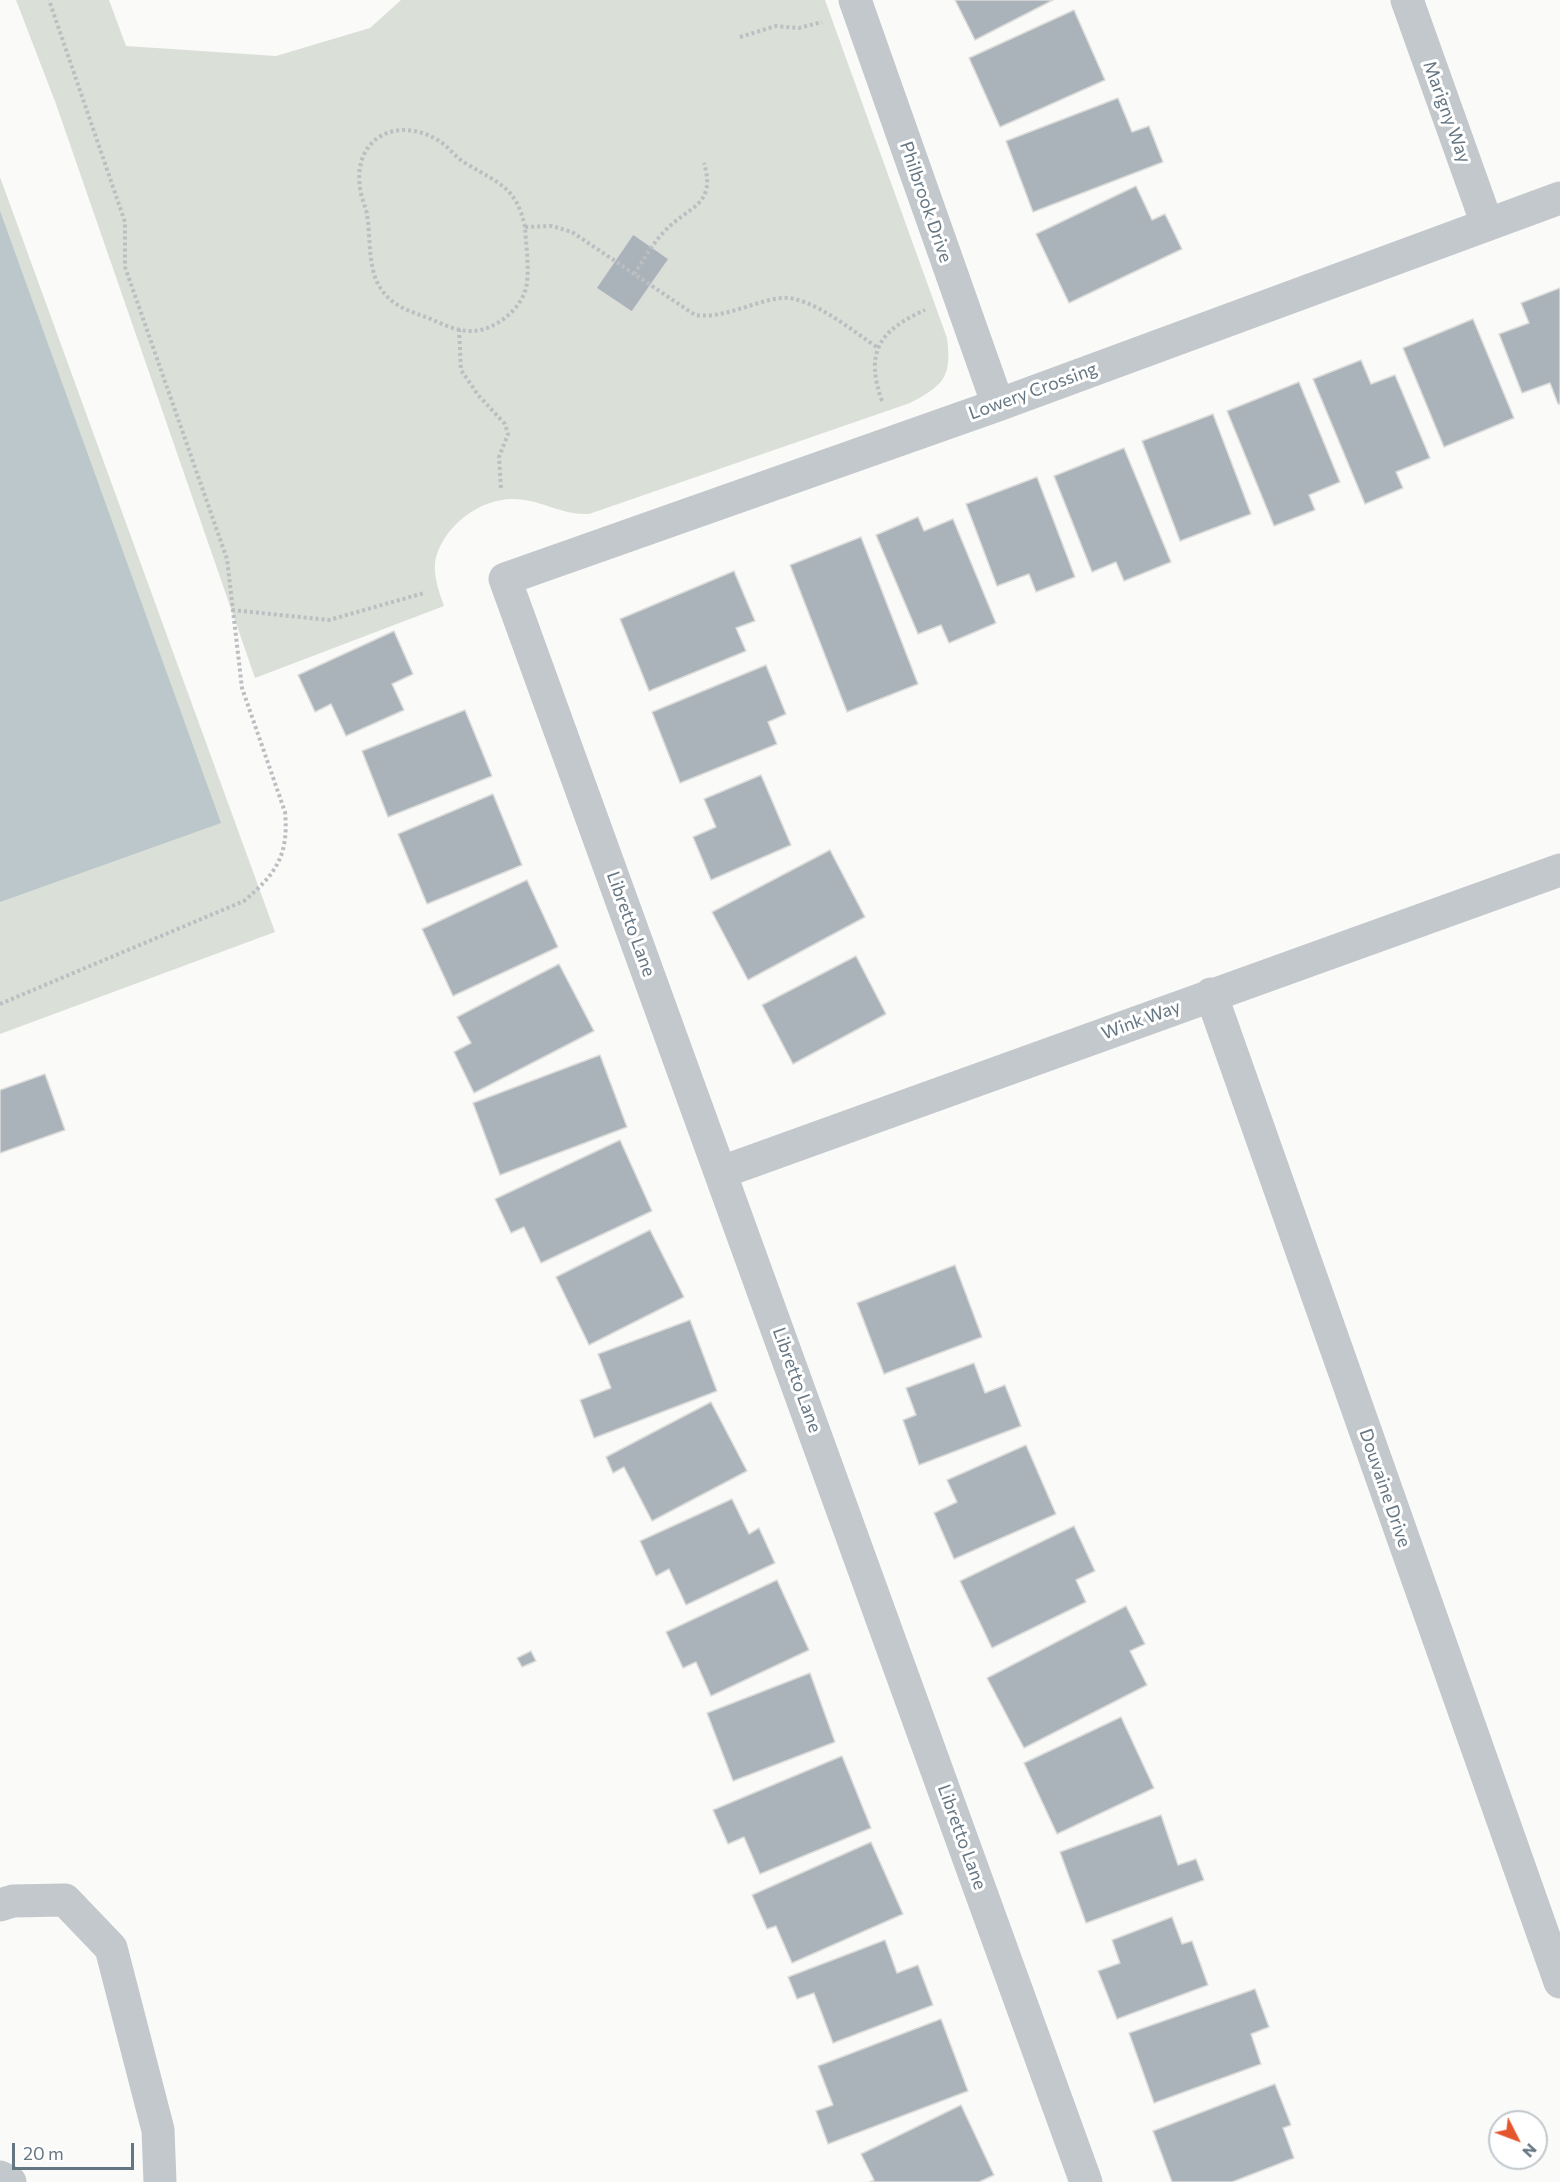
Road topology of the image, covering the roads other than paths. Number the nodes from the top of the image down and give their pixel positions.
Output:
1 (855, 0) edge
2 (1407, 0) edge
3 (1560, 198) edge
4 (1487, 224) junction
5 (998, 405) junction
6 (505, 579) joint
7 (1560, 870) edge
8 (1211, 994) junction
9 (722, 1172) junction
10 (0, 1905) edge
11 (1560, 1982) edge
12 (0, 2177) edge
13 (10, 2182) edge
14 (160, 2182) edge
15 (1086, 2182) edge

1 - 5 street, Philbrook Drive
2 - 4 street, Marigny Way
3 - 4 street, Lowery Crossing
4 - 5 street, Lowery Crossing
5 - 6 street, Lowery Crossing
6 - 9 street, Libretto Lane
7 - 8 street, Wink Way
8 - 9 street, Wink Way
8 - 11 street, Douvaine Drive
9 - 15 street, Libretto Lane
10 - 14 street
12 - 13 street

